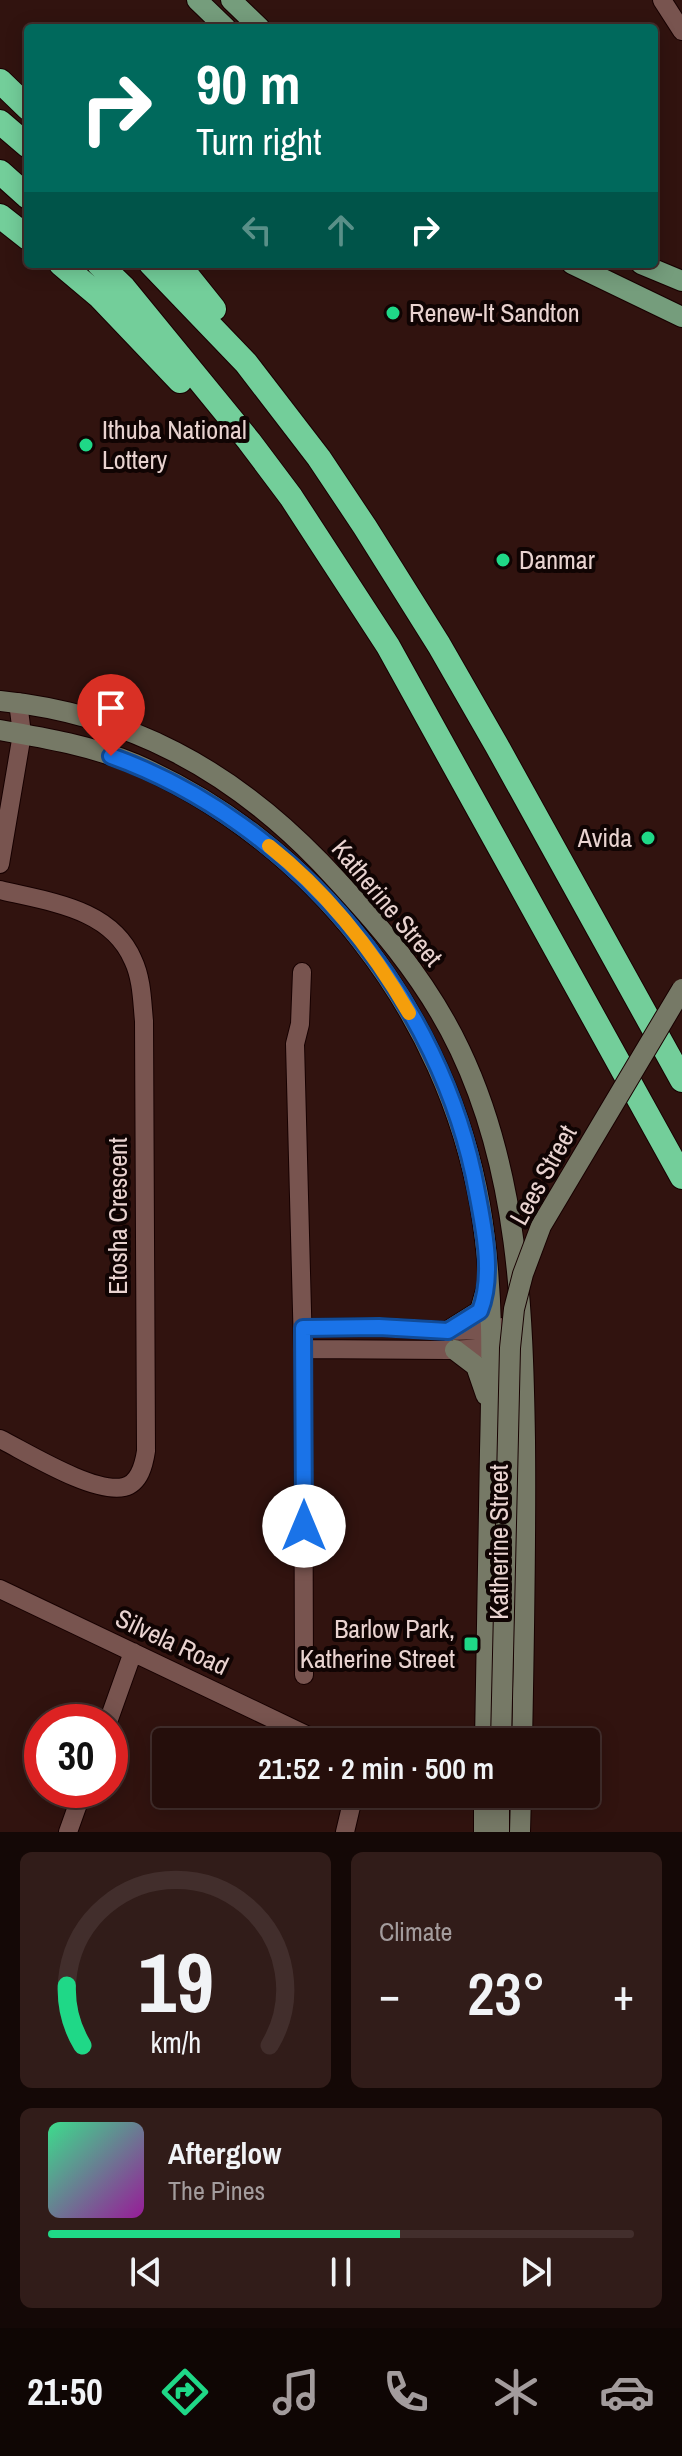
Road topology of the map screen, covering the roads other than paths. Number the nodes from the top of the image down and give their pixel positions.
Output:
1 (197, 0) edge
2 (231, 0) edge
3 (671, 11) edge
4 (222, 24) edge
5 (256, 24) edge
6 (682, 31) edge
7 (0, 81) edge
8 (24, 104) edge
9 (0, 122) edge
10 (24, 143) edge
11 (0, 172) edge
12 (24, 193) edge
13 (0, 216) edge
14 (24, 235) edge
15 (66, 268) edge
16 (103, 268) edge
17 (155, 268) edge
18 (181, 268) edge
19 (580, 268) edge
20 (672, 274) edge
21 (682, 281) edge
22 (682, 317) edge
23 (237, 351) junction
24 (234, 424) junction
25 (9, 702) edge
26 (0, 730) edge
27 (22, 734) junction
28 (0, 864) edge
29 (0, 890) edge
30 (302, 972) dead end
31 (682, 989) edge
32 (682, 1080) edge
33 (682, 1177) edge
34 (487, 1286) junction
35 (521, 1322) junction
36 (303, 1328) junction
37 (451, 1340) junction
38 (492, 1340) junction
39 (524, 1343) junction
40 (303, 1349) junction
41 (491, 1422) junction
42 (0, 1439) edge
43 (0, 1589) edge
44 (133, 1652) junction
45 (304, 1675) dead end
46 (114, 1704) edge
47 (292, 1728) edge
48 (485, 1728) edge
49 (501, 1728) edge
50 (522, 1728) edge
51 (77, 1808) edge
52 (351, 1808) edge
53 (484, 1808) edge
54 (499, 1808) edge
55 (521, 1808) edge
56 (68, 1832) edge
57 (345, 1832) edge
58 (484, 1832) edge
59 (499, 1832) edge
60 (520, 1832) edge

1 - 4 main road
2 - 5 main road
3 - 6 street
7 - 8 highway
9 - 10 highway
11 - 12 highway
13 - 14 highway
15 - 24 highway
16 - 24 highway
17 - 23 highway
18 - 23 highway
19 - 22 main road
20 - 21 main road
23 - 32 highway
24 - 33 highway
25 - 27 street
25 - 35 main road, Katherine Street
26 - 27 main road, Katherine Street
27 - 28 street
27 - 34 main road, Katherine Street
29 - 42 street, Etosha Crescent
30 - 36 street
31 - 49 main road, Lees Street, bridge
34 - 37 main road
34 - 38 main road, Katherine Street
35 - 38 street
35 - 39 main road, Katherine Street
36 - 37 street
36 - 40 street
37 - 38 street
37 - 40 street
37 - 41 main road
38 - 39 street
38 - 41 main road, Katherine Street
39 - 50 main road, Katherine Street
40 - 45 street
41 - 48 main road, Katherine Street
43 - 44 street, Silvela Road
44 - 46 street
44 - 47 street, Silvela Road
51 - 56 street
52 - 57 street
53 - 58 main road
54 - 59 main road
55 - 60 main road

